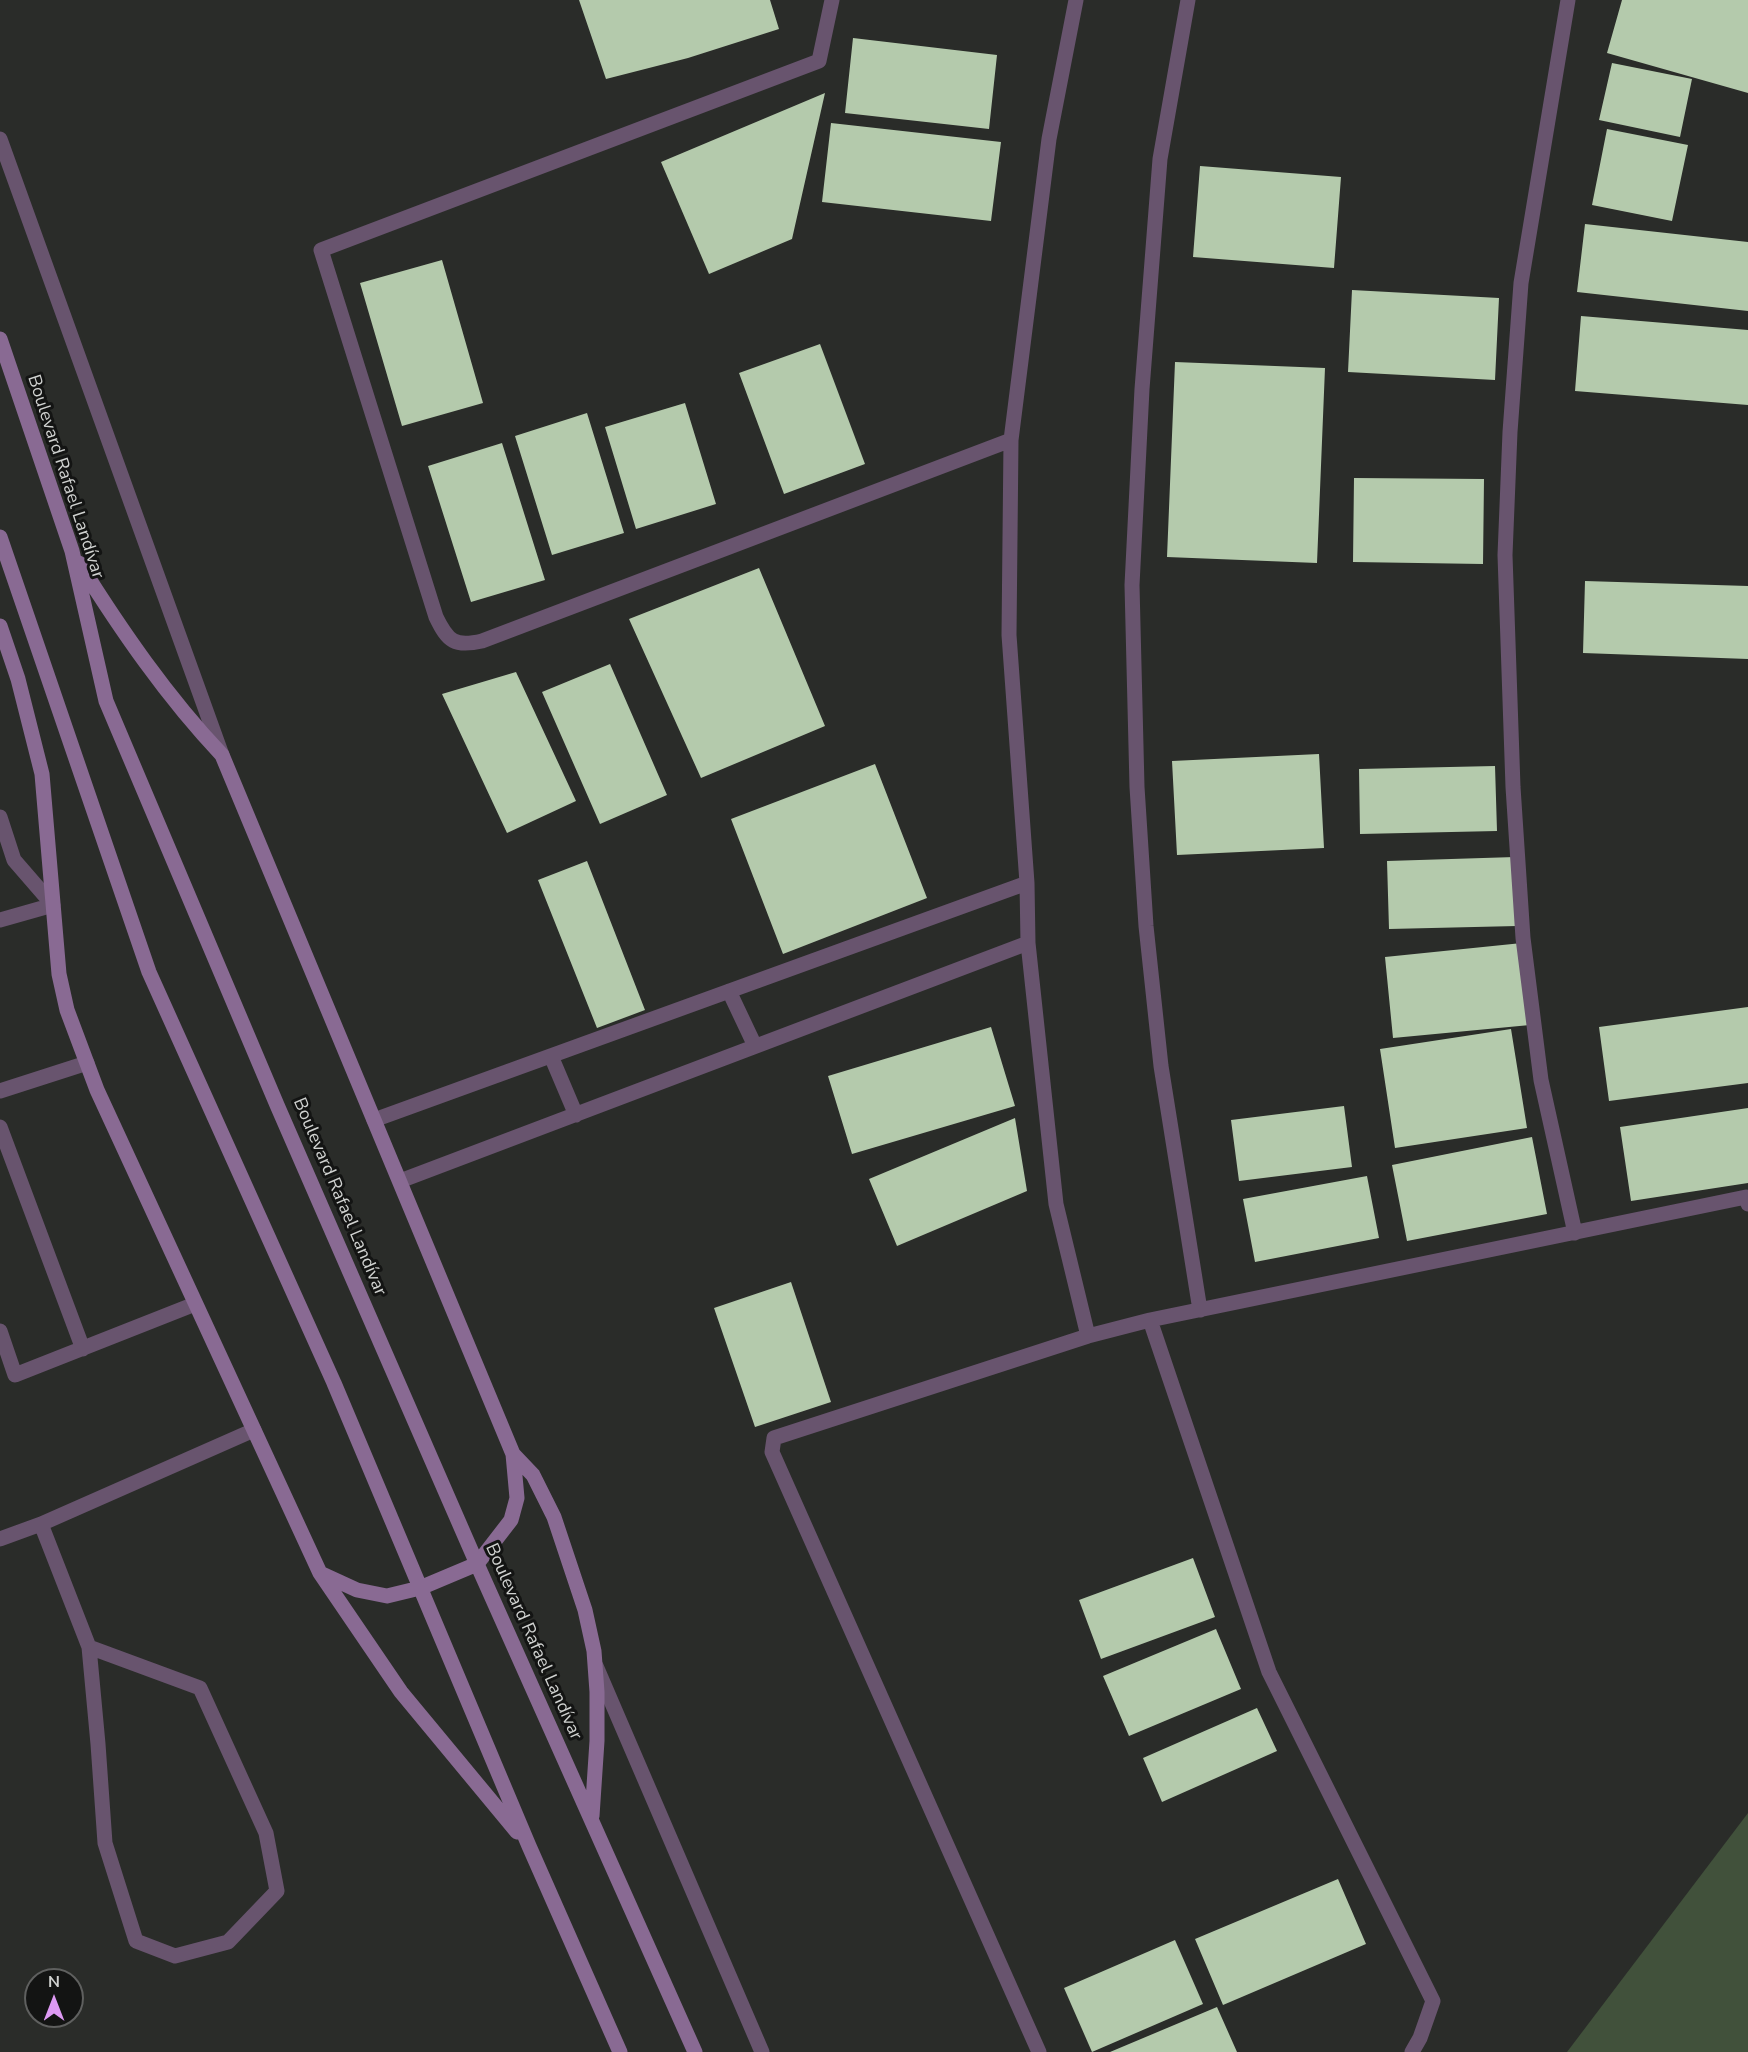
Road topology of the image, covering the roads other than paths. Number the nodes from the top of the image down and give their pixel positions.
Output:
1 (832, 0) edge
2 (1076, 0) edge
3 (1188, 0) edge
4 (1568, 0) edge
5 (0, 139) edge
6 (0, 339) edge
7 (1011, 440) junction
8 (0, 537) edge
9 (72, 551) junction
10 (0, 626) edge
11 (222, 755) junction
12 (0, 817) edge
13 (1027, 883) junction
14 (53, 905) junction
15 (0, 920) edge
16 (1028, 943) junction
17 (729, 991) junction
18 (755, 1046) junction
19 (551, 1056) junction
20 (87, 1063) junction
21 (0, 1091) edge
22 (576, 1115) junction
23 (374, 1120) junction
24 (0, 1126) edge
25 (399, 1180) junction
26 (1748, 1204) edge
27 (1575, 1233) junction
28 (195, 1304) junction
29 (1200, 1310) junction
30 (1150, 1320) junction
31 (0, 1331) edge
32 (1088, 1336) junction
33 (83, 1349) junction
34 (254, 1430) junction
35 (513, 1454) junction
36 (41, 1524) junction
37 (0, 1539) edge
38 (477, 1564) junction
39 (320, 1573) junction
40 (420, 1588) junction
41 (89, 1647) junction
42 (594, 1663) junction
43 (592, 1820) junction
44 (529, 1846) junction
45 (620, 2052) edge
46 (695, 2052) edge
47 (762, 2052) edge
48 (1039, 2052) edge
49 (1412, 2052) edge

1 - 7 street
2 - 7 street
3 - 29 street
4 - 27 street
5 - 11 street
6 - 9 main road, Boulevard Rafael Landívar
7 - 13 street
8 - 40 main road
9 - 11 main road
9 - 38 main road, Boulevard Rafael Landívar
10 - 14 main road
11 - 23 main road
12 - 14 street
13 - 16 street
13 - 17 street
14 - 15 street
14 - 20 main road
16 - 18 street
16 - 32 street
17 - 18 street
17 - 19 street
18 - 22 street
19 - 22 street
19 - 23 street
20 - 21 street
20 - 28 main road
22 - 25 street
23 - 25 main road
24 - 33 street
25 - 35 main road
26 - 27 street
27 - 29 street
28 - 33 street
28 - 34 main road
29 - 30 street
30 - 32 street
30 - 49 street
31 - 33 street
32 - 48 street
34 - 36 street
34 - 39 main road
35 - 38 main road
35 - 42 main road
36 - 37 street
36 - 41 street
38 - 40 main road
38 - 43 main road, Boulevard Rafael Landívar
39 - 40 main road
39 - 44 main road
40 - 44 main road
41 - 41 street
42 - 43 main road
42 - 47 street
43 - 46 main road, Boulevard Rafael Landívar
44 - 45 main road

